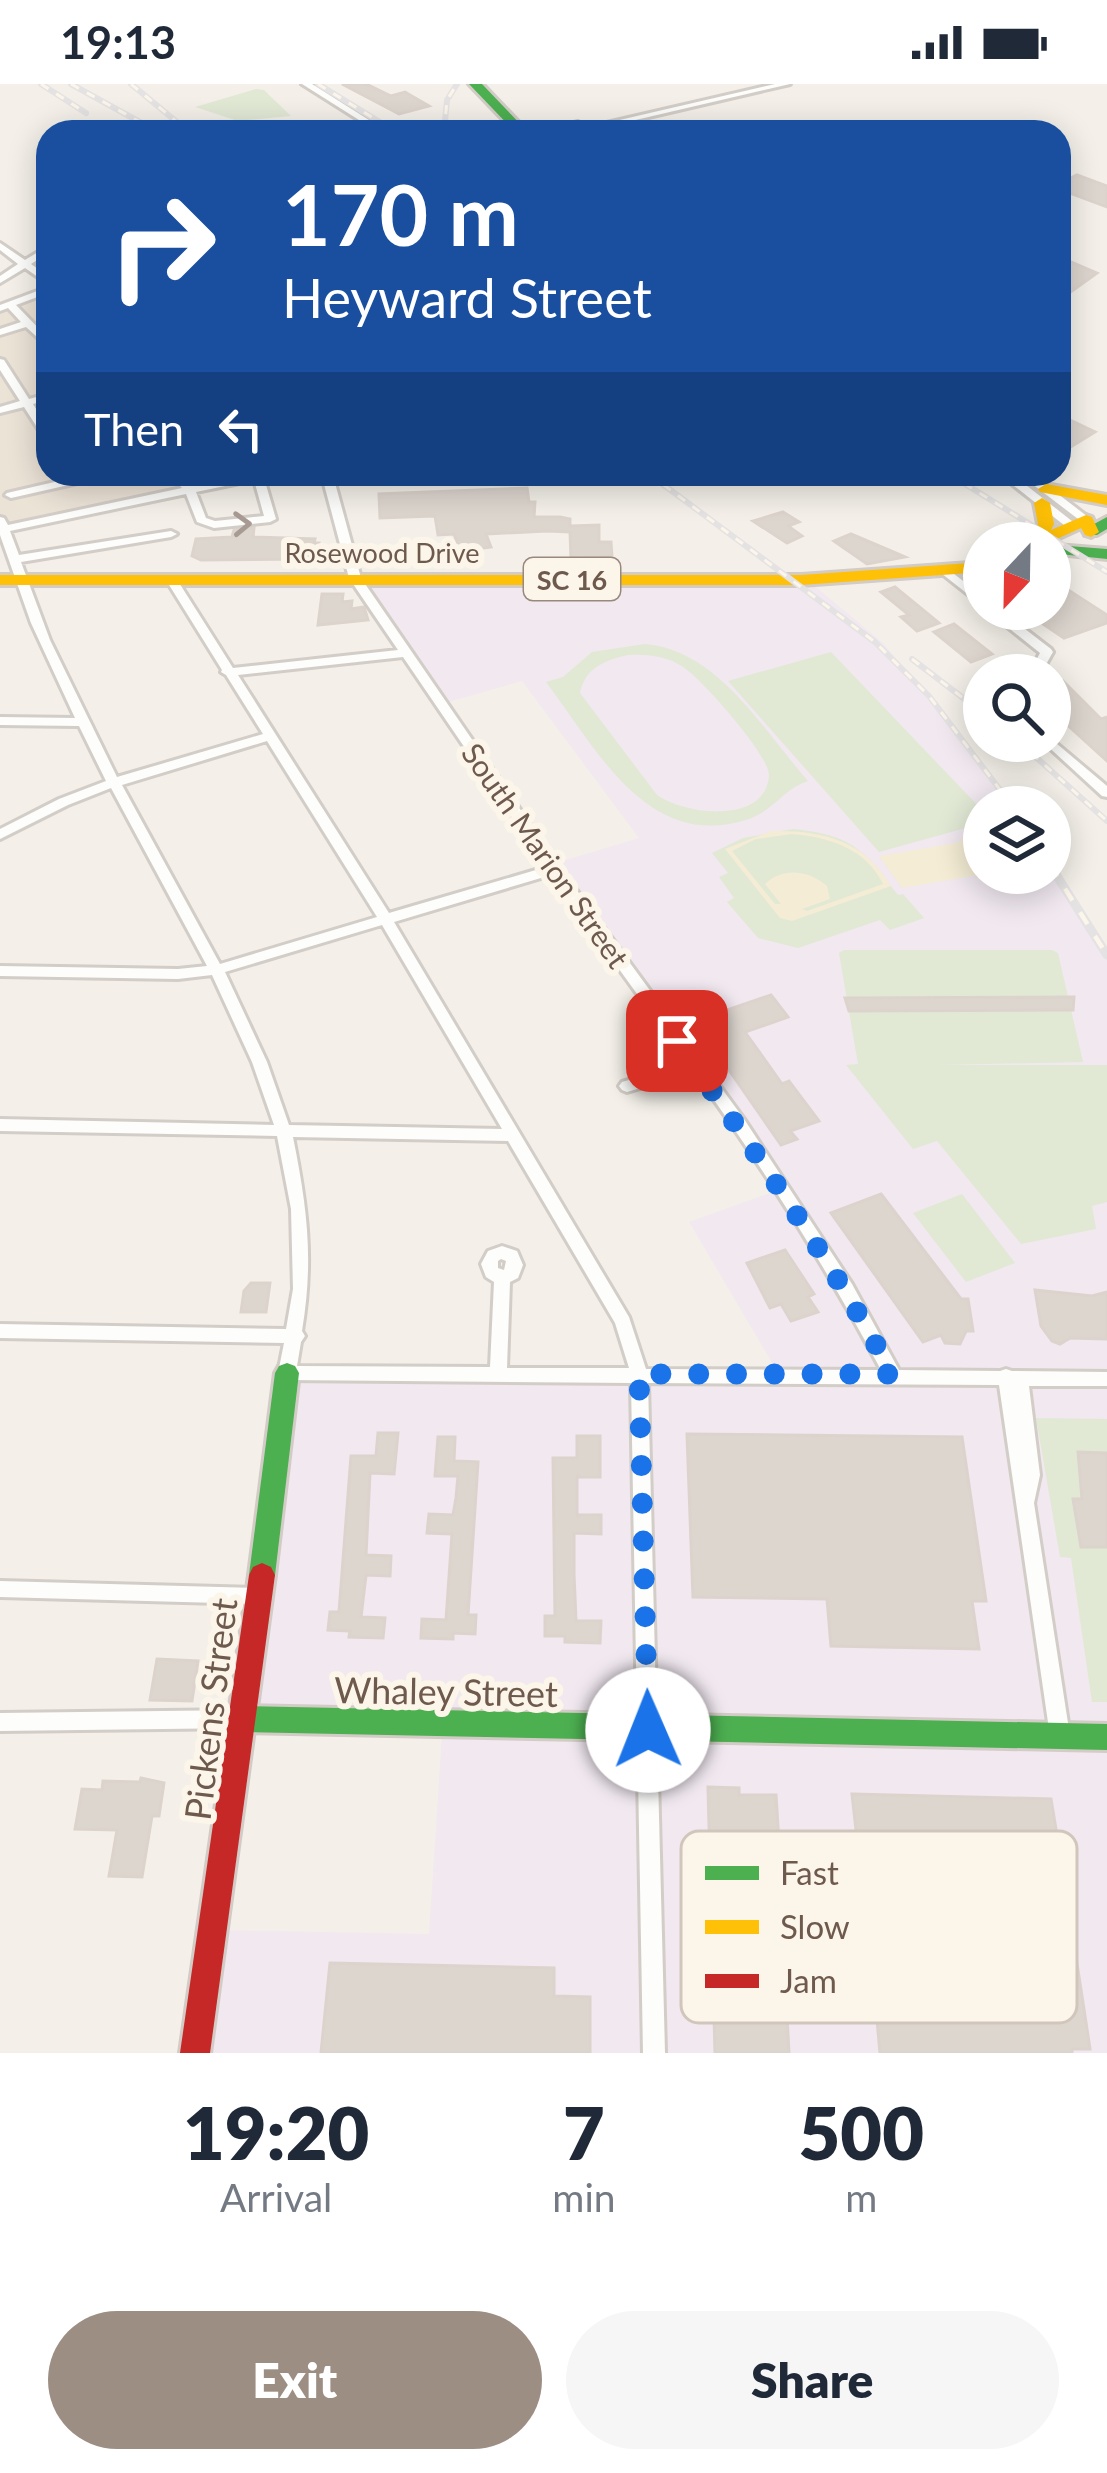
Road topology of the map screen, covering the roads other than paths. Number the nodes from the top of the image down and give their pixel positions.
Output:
1 (306, 84) edge
2 (475, 84) edge
3 (786, 84) edge
4 (364, 120) edge
5 (514, 120) edge
6 (618, 120) edge
7 (0, 246) edge
8 (36, 256) edge
9 (24, 264) junction
10 (36, 272) edge
11 (0, 280) edge
12 (36, 295) edge
13 (5, 307) edge
14 (28, 323) junction
15 (36, 331) edge
16 (0, 332) edge
17 (0, 362) edge
18 (36, 400) edge
19 (25, 403) junction
20 (0, 410) edge
21 (36, 419) edge
22 (42, 486) edge
23 (186, 486) edge
24 (209, 486) edge
25 (265, 486) edge
26 (330, 486) edge
27 (1026, 486) edge
28 (1035, 486) edge
29 (190, 490) junction
30 (11, 495) dead end
31 (1044, 496) junction
32 (1107, 504) edge
33 (1046, 522) edge
34 (1, 526) edge
35 (1093, 529) edge
36 (171, 534) dead end
37 (1071, 550) edge
38 (1107, 554) edge
39 (963, 568) edge
40 (945, 571) junction
41 (9, 576) edge
42 (355, 578) junction
43 (172, 580) junction
44 (963, 586) edge
45 (1019, 630) edge
46 (403, 653) junction
47 (1047, 654) edge
48 (227, 672) junction
49 (0, 721) edge
50 (85, 722) junction
51 (267, 737) junction
52 (1071, 761) edge
53 (113, 781) junction
54 (1107, 793) edge
55 (0, 835) edge
56 (554, 869) junction
57 (386, 921) junction
58 (219, 969) junction
59 (0, 971) edge
60 (695, 1066) junction
61 (627, 1087) dead end
62 (0, 1125) edge
63 (287, 1130) junction
64 (510, 1135) junction
65 (502, 1276) dead end
66 (0, 1331) edge
67 (297, 1336) junction
68 (287, 1373) junction
69 (497, 1374) junction
70 (639, 1374) junction
71 (892, 1374) junction
72 (1013, 1376) junction
73 (1107, 1378) edge
74 (0, 1589) edge
75 (256, 1596) junction
76 (244, 1719) junction
77 (0, 1722) edge
78 (648, 1730) junction
79 (1060, 1736) junction
80 (1107, 1737) edge
81 (195, 2053) edge
82 (654, 2053) edge

1 - 4 street
2 - 5 main road
3 - 6 street
7 - 9 street
8 - 9 street
9 - 10 street
9 - 11 street
12 - 13 street
13 - 14 street
14 - 15 street
14 - 16 street
17 - 19 street
18 - 19 street
19 - 20 street
19 - 21 street
22 - 30 street
23 - 29 street
24 - 29 street
29 -> 25 street
26 - 42 street, South Marion Street
27 - 31 street
28 - 31 street
29 - 34 street
31 - 32 main road
31 - 33 main road
31 - 35 street
32 - 35 main road
34 - 41 street
36 - 41 street
37 - 38 main road
39 - 40 main road, Rosewood Drive / SC 16
40 - 42 main road, Rosewood Drive / SC 16
40 - 44 street
41 - 43 main road, Rosewood Drive / SC 16
41 - 50 street
42 - 43 main road, Rosewood Drive / SC 16
42 - 46 street, South Marion Street
43 - 48 street
45 - 47 street
46 - 48 street
46 - 56 street, South Marion Street
48 - 51 street
49 - 50 street
50 - 53 street
51 - 53 street
51 - 57 street
52 - 54 street
53 - 55 street
53 - 58 street
56 - 57 street
56 - 60 street, South Marion Street
57 - 58 street
57 - 64 street
58 - 59 street
58 - 63 street
60 - 61 street
60 - 71 street, South Marion Street
62 - 63 street
63 - 64 street
63 - 67 street
64 - 70 street
65 - 69 street
66 - 67 street
67 - 68 street
68 - 69 street
68 - 75 main road, Pickens Street
69 - 70 street
70 - 71 street
70 - 78 street
71 - 72 street
72 - 73 street
72 - 79 street
74 - 75 street
75 - 76 main road, Pickens Street
76 - 77 street, Whaley Street
76 - 78 main road, Whaley Street
76 - 81 main road, Pickens Street
78 - 79 main road, Whaley Street
78 - 82 street
79 - 80 main road, Whaley Street

